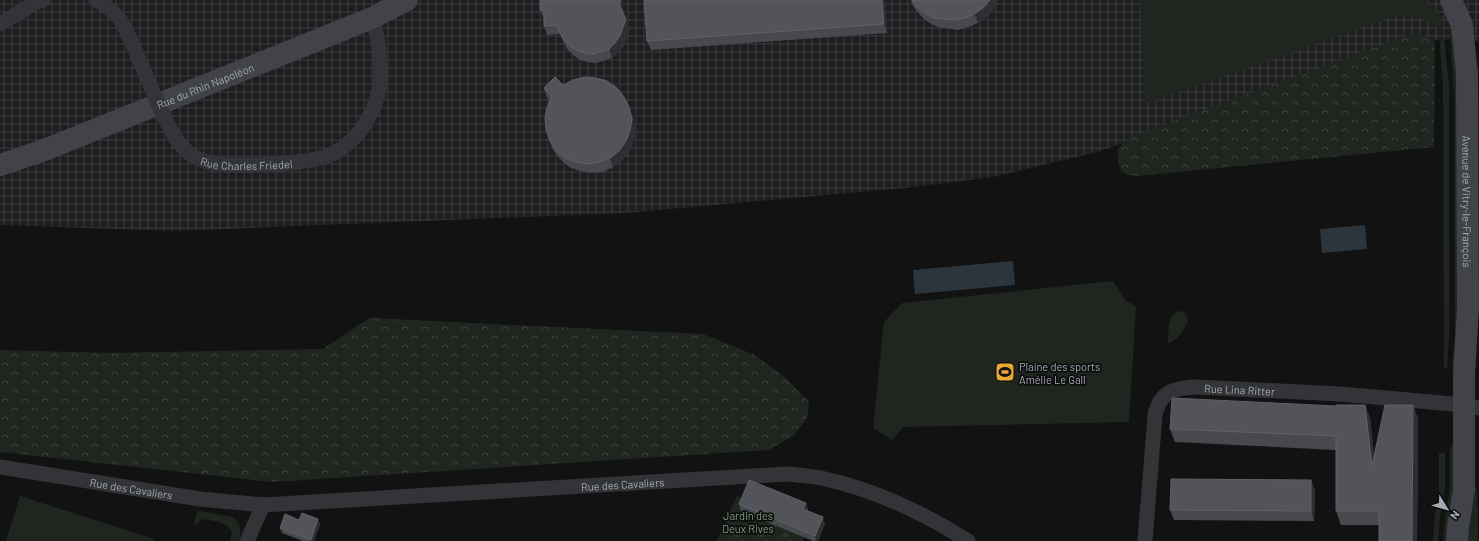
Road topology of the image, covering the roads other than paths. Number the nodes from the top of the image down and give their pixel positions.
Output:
1 (43, 0) edge
2 (96, 0) edge
3 (407, 0) edge
4 (1451, 0) edge
5 (372, 18) junction
6 (0, 24) edge
7 (0, 165) edge
8 (1472, 406) edge
9 (0, 467) edge
10 (263, 505) junction
11 (247, 541) edge
12 (968, 541) edge
13 (1145, 541) edge
14 (1457, 541) edge

1 - 6 street
2 - 5 street, Rue Charles Friedel, bridge
3 - 5 main road, Rue du Rhin Napoléon
4 - 8 main road, Avenue de Vitry-le-François
5 - 7 main road, Rue du Rhin Napoléon
8 - 13 street, Rue Lina Ritter
8 - 14 main road, Avenue de Vitry-le-François
9 - 10 street, Rue des Cavaliers
10 - 11 street
10 - 12 street, Rue des Cavaliers

